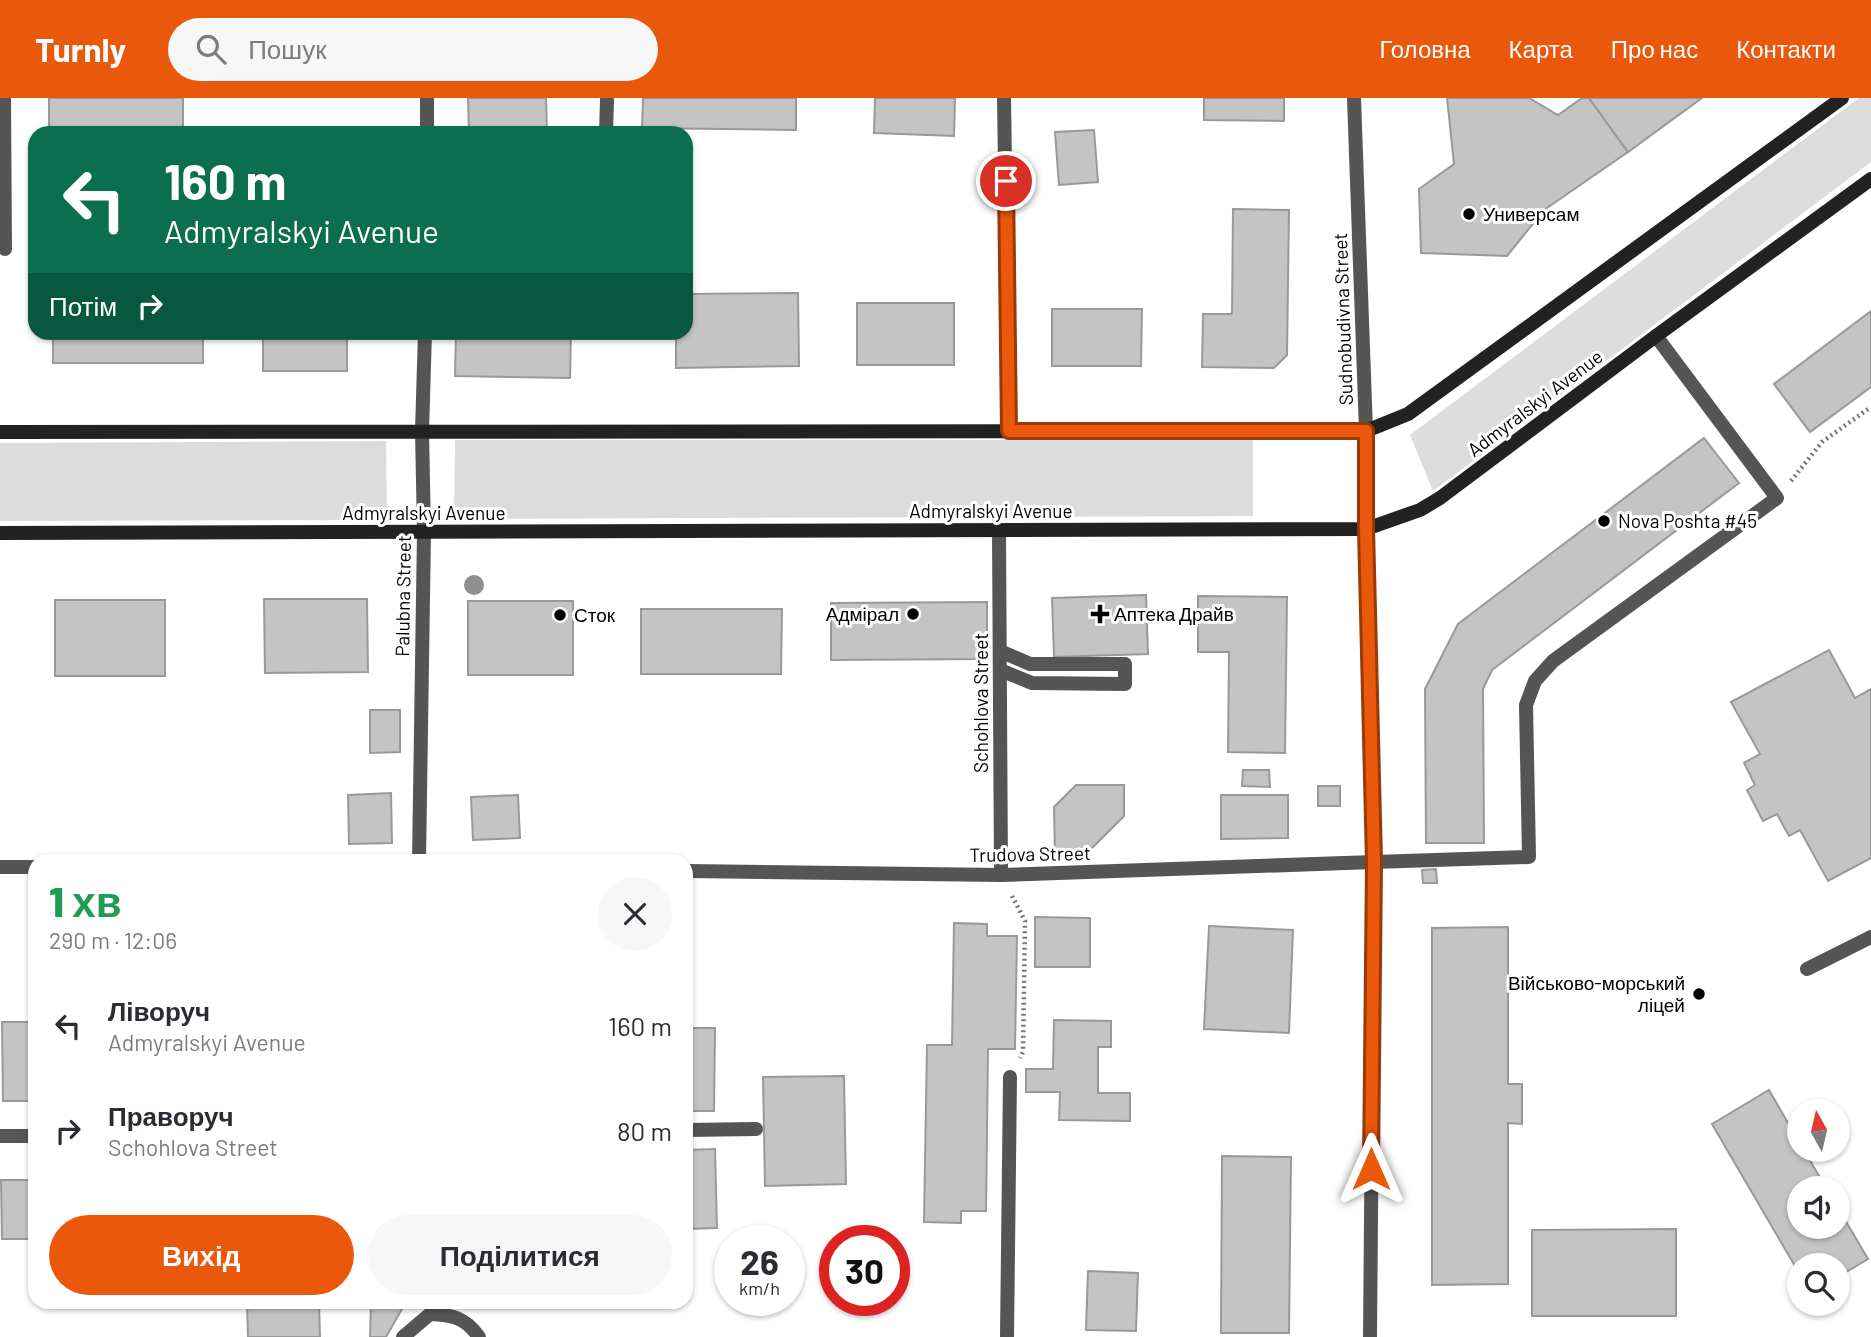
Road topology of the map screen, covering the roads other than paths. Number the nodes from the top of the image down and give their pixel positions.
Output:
1 (4, 98) edge
2 (427, 98) edge
3 (1004, 98) edge
4 (1354, 98) edge
5 (1842, 98) edge
6 (607, 100) dead end
7 (427, 126) edge
8 (606, 126) edge
9 (1871, 179) edge
10 (5, 249) dead end
11 (1656, 336) junction
12 (425, 340) edge
13 (422, 431) junction
14 (1009, 431) junction
15 (1366, 431) junction
16 (0, 432) edge
17 (1366, 528) junction
18 (999, 531) junction
19 (424, 532) junction
20 (0, 533) edge
21 (1000, 651) junction
22 (1000, 670) junction
23 (419, 854) edge
24 (1374, 862) junction
25 (0, 867) edge
26 (28, 867) edge
27 (693, 870) edge
28 (1001, 875) junction
29 (1871, 937) edge
30 (1807, 970) dead end
31 (1010, 1077) road end
32 (756, 1129) dead end
33 (693, 1130) edge
34 (0, 1136) edge
35 (28, 1136) edge
36 (428, 1309) edge
37 (432, 1309) edge
38 (403, 1337) edge
39 (479, 1337) edge
40 (1007, 1337) edge
41 (1370, 1337) edge

1 - 10 street
2 - 7 street
3 - 14 street
4 - 15 street, Sudnobudivna Street
5 - 15 main road
6 - 8 street
9 - 11 main road, Admyralskyi Avenue
11 - 17 main road, Admyralskyi Avenue
11 - 24 street, Trudova Street
12 - 13 street, Palubna Street
13 - 14 main road
13 - 16 main road
13 - 19 street, Palubna Street
14 - 15 main road
15 - 17 street, Sudnobudivna Street
17 - 18 main road, Admyralskyi Avenue
17 - 24 street, Sudnobudivna Street
18 - 19 main road, Admyralskyi Avenue
18 - 21 street, Schohlova Street
19 - 20 main road, Admyralskyi Avenue
19 - 23 street, Palubna Street
21 - 22 street, Schohlova Street
21 - 22 street
22 - 28 street, Schohlova Street
24 - 28 street, Trudova Street
24 - 41 street, Sudnobudivna Street
25 - 26 street
27 - 28 street, Trudova Street
29 - 30 street
31 - 40 street
32 - 33 street
34 - 35 street
36 - 38 street
37 - 39 street

